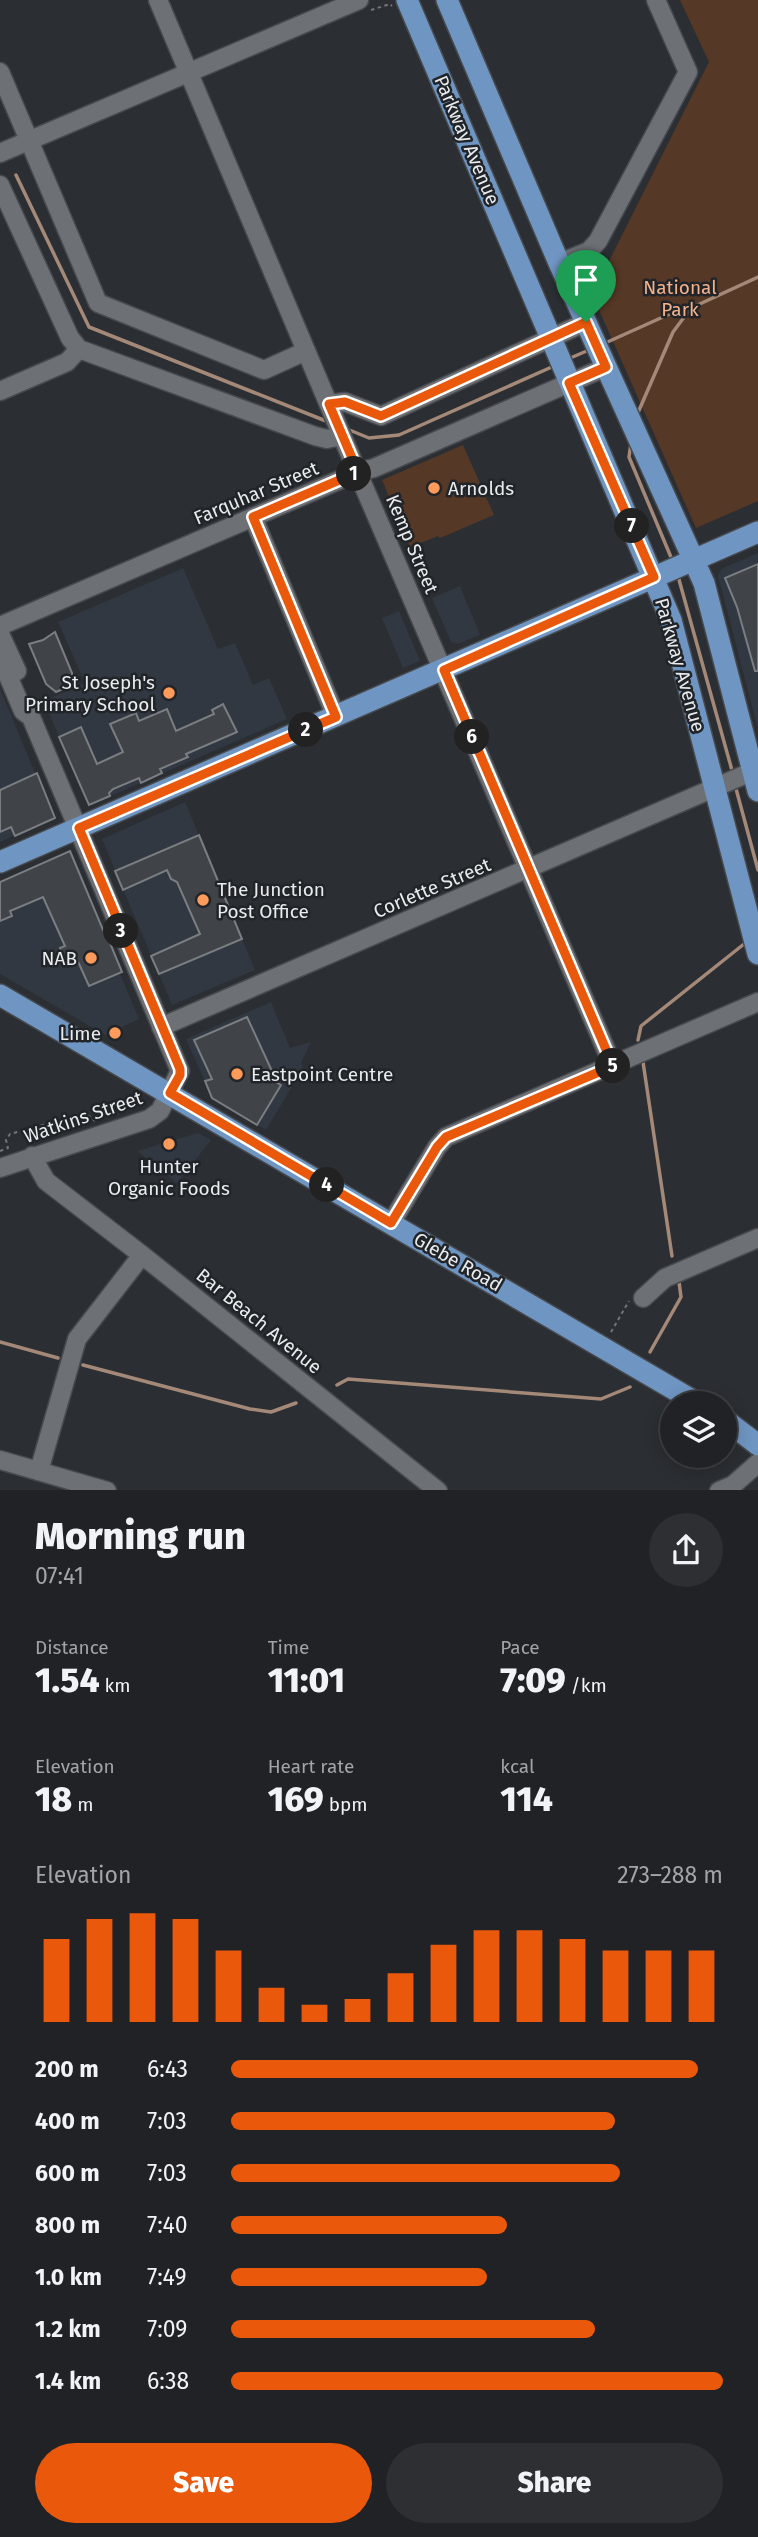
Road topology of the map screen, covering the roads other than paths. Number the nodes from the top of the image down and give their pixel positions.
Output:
1 (158, 0) edge
2 (447, 0) edge
3 (656, 0) edge
4 (402, 5) edge
5 (370, 6) edge
6 (0, 72) edge
7 (189, 73) junction
8 (30, 142) junction
9 (0, 153) edge
10 (0, 185) edge
11 (559, 263) junction
12 (596, 345) junction
13 (79, 349) junction
14 (306, 351) junction
15 (560, 361) junction
16 (0, 391) edge
17 (336, 421) junction
18 (358, 472) junction
19 (253, 517) junction
20 (758, 532) edge
21 (674, 569) junction
22 (0, 626) edge
23 (0, 634) edge
24 (0, 657) edge
25 (444, 670) junction
26 (31, 717) junction
27 (336, 717) junction
28 (756, 777) edge
29 (713, 789) junction
30 (79, 828) junction
31 (0, 862) edge
32 (528, 870) junction
33 (758, 954) edge
34 (0, 995) edge
35 (758, 1002) edge
36 (161, 1027) junction
37 (613, 1066) junction
38 (170, 1093) junction
39 (40, 1154) junction
40 (0, 1168) edge
41 (391, 1223) junction
42 (758, 1238) edge
43 (142, 1255) junction
44 (643, 1298) road end
45 (677, 1391) edge
46 (737, 1424) edge
47 (737, 1429) edge
48 (758, 1432) edge
49 (758, 1445) edge
50 (0, 1460) edge
51 (758, 1463) edge
52 (39, 1471) junction
53 (758, 1481) edge
54 (726, 1488) edge
55 (107, 1490) edge
56 (438, 1490) edge

1 - 7 street, Kemp Street
2 - 11 main road, Parkway Avenue
3 - 11 street
4 - 15 main road, Parkway Avenue
5 - 7 street
6 - 8 street
7 - 8 street
7 - 14 street, Kemp Street
8 - 9 street
8 - 14 street
10 - 13 street
11 - 12 main road, Parkway Avenue
12 - 15 street, Farquhar Street
12 - 15 street
12 - 21 main road, Parkway Avenue
13 - 16 street
13 - 17 street
14 - 17 street, Kemp Street
15 - 17 street
15 - 18 street, Farquhar Street
15 - 21 main road, Parkway Avenue
17 - 18 street, Kemp Street
18 - 19 street, Farquhar Street
18 - 25 street, Kemp Street
19 - 22 street, Farquhar Street
19 - 27 street
20 - 21 main road
21 - 25 main road
21 - 28 main road, Parkway Avenue
21 - 29 main road, Parkway Avenue
23 - 26 street
24 - 26 street
25 - 27 main road
25 - 32 street, Kemp Street
26 - 30 street
27 - 30 main road
28 - 29 street, Corlette Street
29 - 32 street, Corlette Street
29 - 33 main road, Parkway Avenue
30 - 31 main road
30 - 36 street
32 - 36 street, Corlette Street
32 - 37 street, Kemp Street
34 - 38 main road, Glebe Road
35 - 37 street
36 - 38 street
37 - 41 street
38 - 39 street, Watkins Street
38 - 41 main road, Glebe Road
39 - 40 street, Watkins Street
39 - 43 street, Bar Beach Avenue
41 - 45 main road, Glebe Road
42 - 44 street
43 - 52 street
43 - 56 street, Bar Beach Avenue
46 - 48 main road
47 - 49 main road
50 - 52 street
51 - 54 street
52 - 55 street
53 - 54 street

